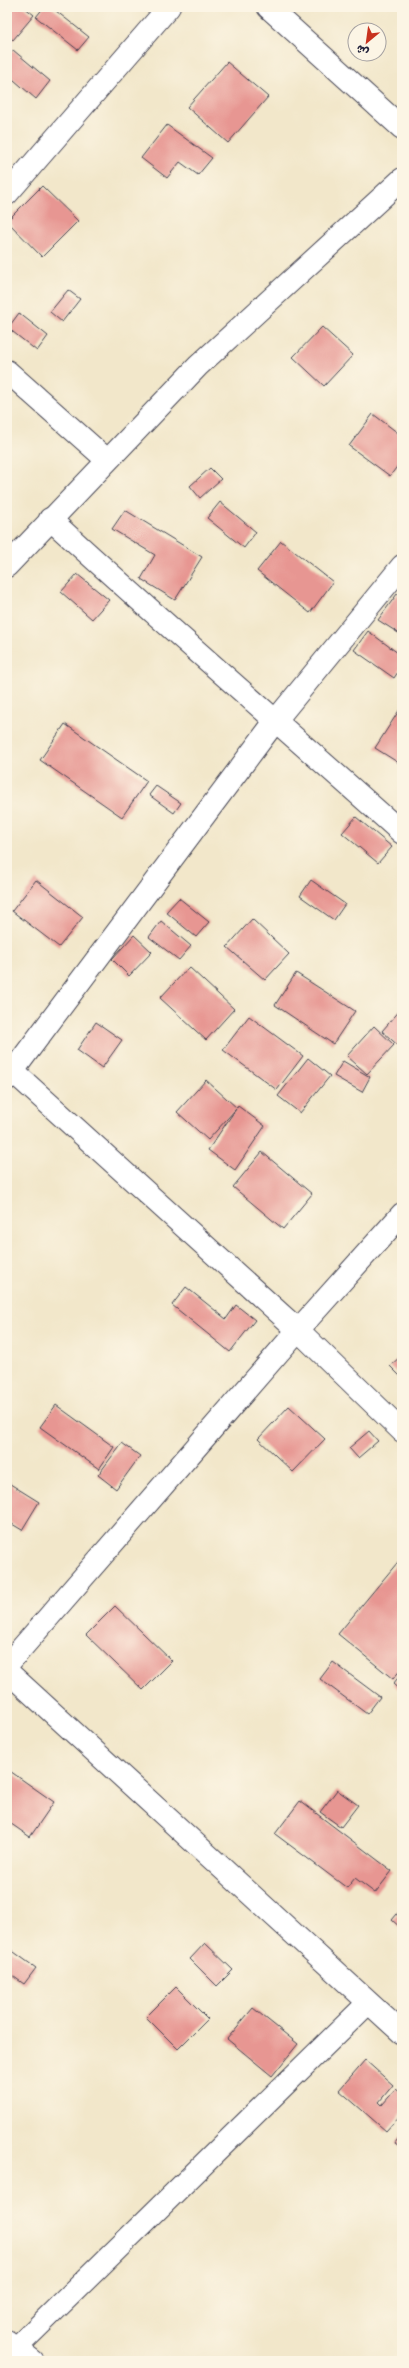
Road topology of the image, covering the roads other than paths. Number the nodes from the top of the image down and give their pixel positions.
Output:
1 (169, 7) edge
2 (268, 7) edge
3 (402, 128) edge
4 (402, 179) edge
5 (7, 194) edge
6 (7, 371) edge
7 (107, 460) junction
8 (50, 519) junction
9 (7, 566) edge
10 (399, 577) edge
11 (276, 720) junction
12 (402, 833) edge
13 (9, 1072) edge
14 (402, 1214) edge
15 (298, 1330) junction
16 (402, 1430) edge
17 (7, 1665) edge
18 (7, 1671) edge
19 (368, 2003) junction
20 (402, 2033) edge
21 (16, 2352) edge

1 - 5 street
2 - 3 street
4 - 7 street
6 - 7 street
7 - 8 street
8 - 9 street
8 - 11 street
10 - 11 street
11 - 12 street
11 - 13 street
13 - 15 street
14 - 15 street
15 - 16 street
15 - 17 street
18 - 19 street
19 - 20 street
19 - 21 street

